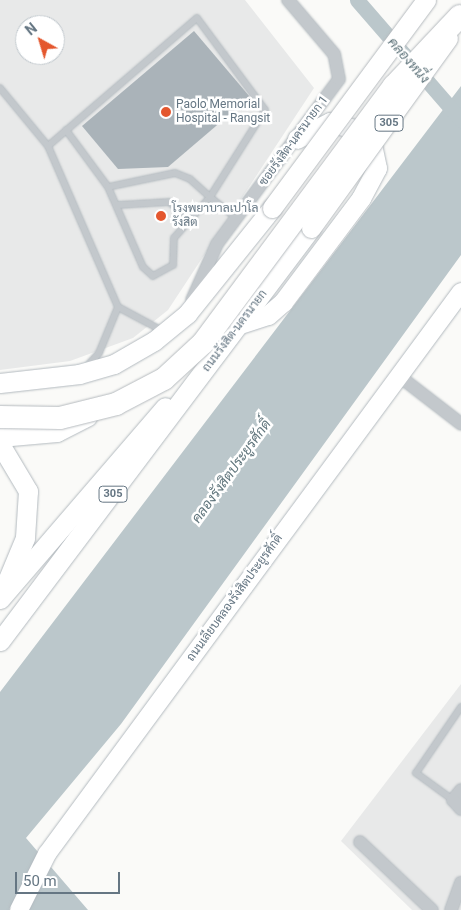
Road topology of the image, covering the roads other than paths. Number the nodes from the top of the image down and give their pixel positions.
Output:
1 (288, 0) edge
2 (426, 0) edge
3 (461, 16) edge
4 (0, 88) edge
5 (66, 130) junction
6 (297, 139) junction
7 (48, 146) junction
8 (108, 187) junction
9 (210, 197) junction
10 (118, 205) junction
11 (237, 219) junction
12 (192, 220) junction
13 (461, 292) edge
14 (118, 307) junction
15 (187, 314) junction
16 (240, 324) junction
17 (167, 330) junction
18 (223, 346) junction
19 (79, 374) junction
20 (399, 376) junction
21 (0, 383) edge
22 (108, 406) junction
23 (0, 416) edge
24 (461, 424) edge
25 (0, 436) edge
26 (0, 444) edge
27 (0, 598) edge
28 (0, 641) edge
29 (461, 707) edge
30 (458, 800) edge
31 (360, 842) dead end
32 (461, 883) edge
33 (19, 910) edge
34 (432, 910) edge
35 (451, 910) edge

1 - 6 street, ซอยรังสิต-นครนายก 1
2 - 15 main road, bridge
3 - 16 main road, ถนนรังสิต-นครนายก / 305, bridge
3 - 22 highway, bridge
4 - 7 lane
5 - 7 lane
5 - 8 lane
5 - 9 lane
6 - 11 street, ซอยรังสิต-นครนายก 1
6 - 16 main road
7 - 14 lane
8 - 9 lane
8 - 10 lane
9 - 11 lane
9 - 12 lane
10 - 12 lane
10 - 12 lane
11 - 15 street, ซอยรังสิต-นครนายก 1
13 - 20 street, ถนนเลียบคลองรังสิตประยูรศักดิ์
14 - 17 lane
14 - 19 lane
15 - 17 main road
16 - 18 main road, ถนนรังสิต-นครนายก / 305
17 - 19 main road
18 - 27 main road
18 - 28 main road, ถนนรังสิต-นครนายก / 305
19 - 21 main road
20 - 24 street
20 - 33 street, ถนนเลียบคลองรังสิตประยูรศักดิ์
22 - 23 highway, bridge
22 - 25 highway, bridge
26 - 27 main road
29 - 30 lane
31 - 34 street
32 - 35 street

